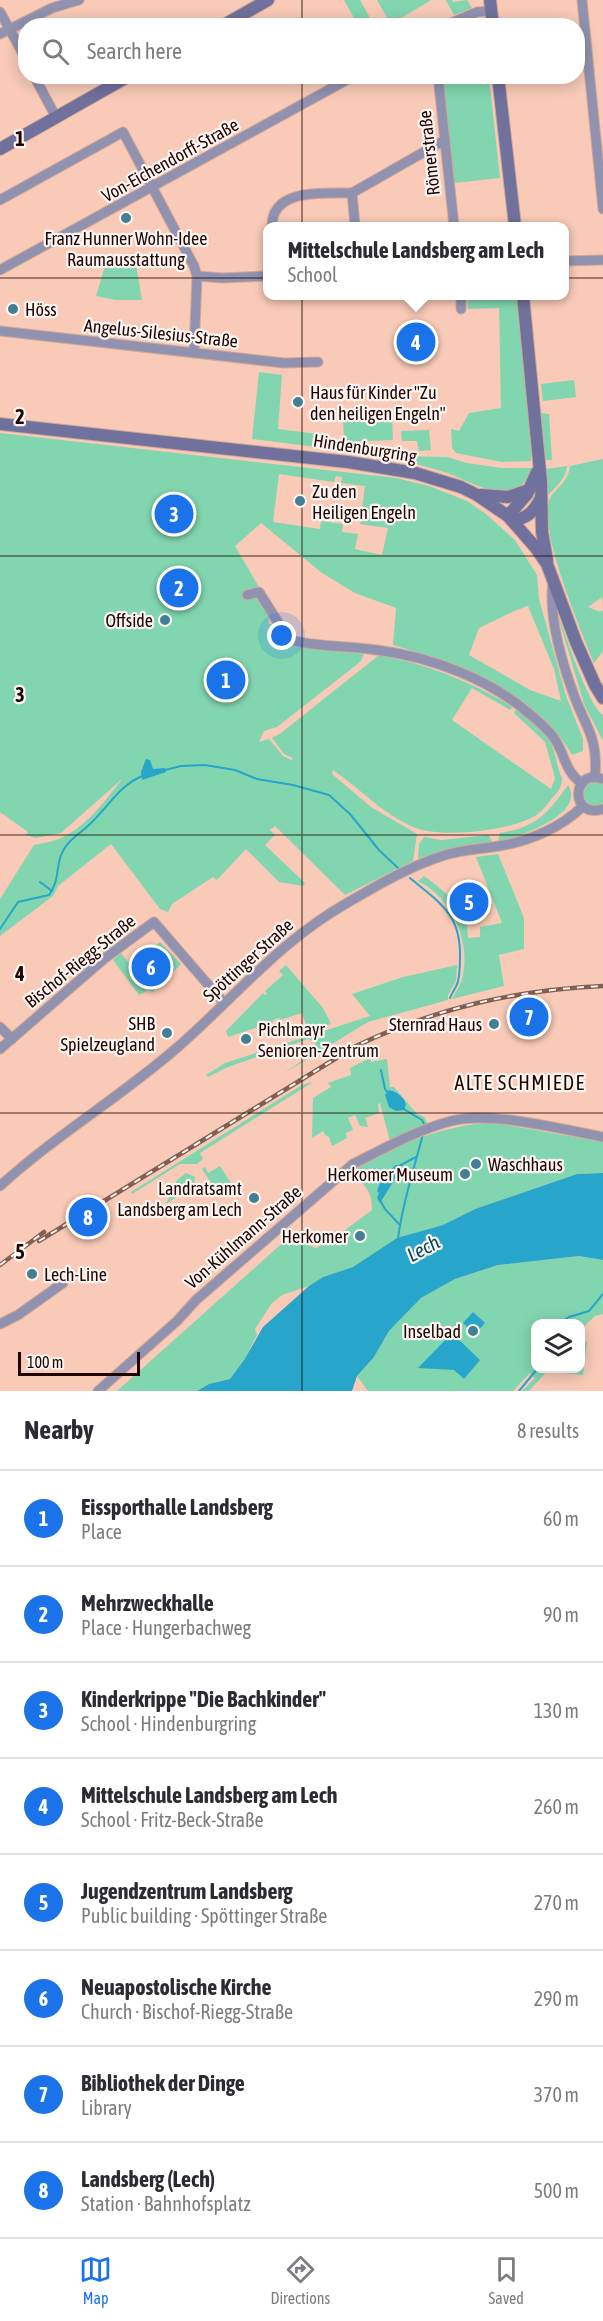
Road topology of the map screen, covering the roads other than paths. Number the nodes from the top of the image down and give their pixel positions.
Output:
1 (79, 0) edge
2 (268, 0) edge
3 (582, 0) edge
4 (491, 5) edge
5 (0, 12) edge
6 (31, 18) edge
7 (236, 18) edge
8 (463, 18) edge
9 (584, 18) edge
10 (18, 24) edge
11 (10, 28) junction
12 (585, 30) edge
13 (0, 34) edge
14 (18, 44) edge
15 (38, 84) edge
16 (115, 84) edge
17 (340, 84) edge
18 (439, 84) edge
19 (499, 84) edge
20 (56, 117) junction
21 (445, 140) junction
22 (0, 149) edge
23 (154, 187) junction
24 (352, 193) junction
25 (0, 200) edge
26 (603, 209) edge
27 (273, 222) edge
28 (355, 222) edge
29 (454, 222) edge
30 (515, 222) edge
31 (603, 260) edge
32 (569, 261) edge
33 (0, 270) edge
34 (197, 276) junction
35 (263, 276) edge
36 (460, 300) edge
37 (523, 300) edge
38 (461, 309) dead end
39 (0, 331) edge
40 (194, 353) junction
41 (318, 362) dead end
42 (0, 424) edge
43 (538, 459) junction
44 (530, 490) junction
45 (477, 495) junction
46 (541, 497) junction
47 (510, 518) junction
48 (547, 564) junction
49 (553, 578) junction
50 (247, 595) dead end
51 (603, 698) edge
52 (599, 778) edge
53 (582, 784) junction
54 (583, 806) junction
55 (603, 809) edge
56 (224, 1004) junction
57 (0, 1027) edge
58 (12, 1039) junction
59 (0, 1049) edge
60 (603, 1137) edge
61 (0, 1186) edge
62 (63, 1282) dead end
63 (0, 1324) edge
64 (98, 1391) edge

1 - 6 street
2 - 7 main road
3 - 9 street
4 - 8 street
5 - 11 street
10 - 11 street
11 - 13 street
11 - 14 street
12 - 26 street
15 - 20 street
16 - 20 main road
17 - 23 street, Von-Eichendorff-Straße
18 - 21 street, Römerstraße
19 - 30 main road
20 - 22 main road
21 - 24 street
21 - 29 street, Römerstraße
23 - 25 street
23 - 33 street, Von-Eichendorff-Straße
23 - 34 street
24 - 27 street
24 - 28 street
31 - 32 street
34 - 35 street
34 - 40 street
36 - 38 street
37 - 43 main road
39 - 40 street, Angelus-Silesius-Straße
40 - 41 street, Angelus-Silesius-Straße
42 - 45 main road, Hindenburgring
43 - 44 main road
43 - 46 main road
44 - 45 main road
44 - 47 main road
45 - 47 main road, Hindenburgring
46 - 47 main road
46 - 48 main road
47 - 48 main road, Hindenburgring
48 - 49 main road, Hindenburgring
49 - 51 main road, Hindenburgring
49 - 52 street
50 - 53 street
52 - 53 street
53 - 54 street
54 - 55 street
54 - 56 street, Spöttinger Straße
56 - 58 street, Bischof-Riegg-Straße
56 - 61 street, Spöttinger Straße
57 - 58 street
58 - 59 street, Bischof-Riegg-Straße
60 - 64 street, Von-Kühlmann-Straße
62 - 63 street

